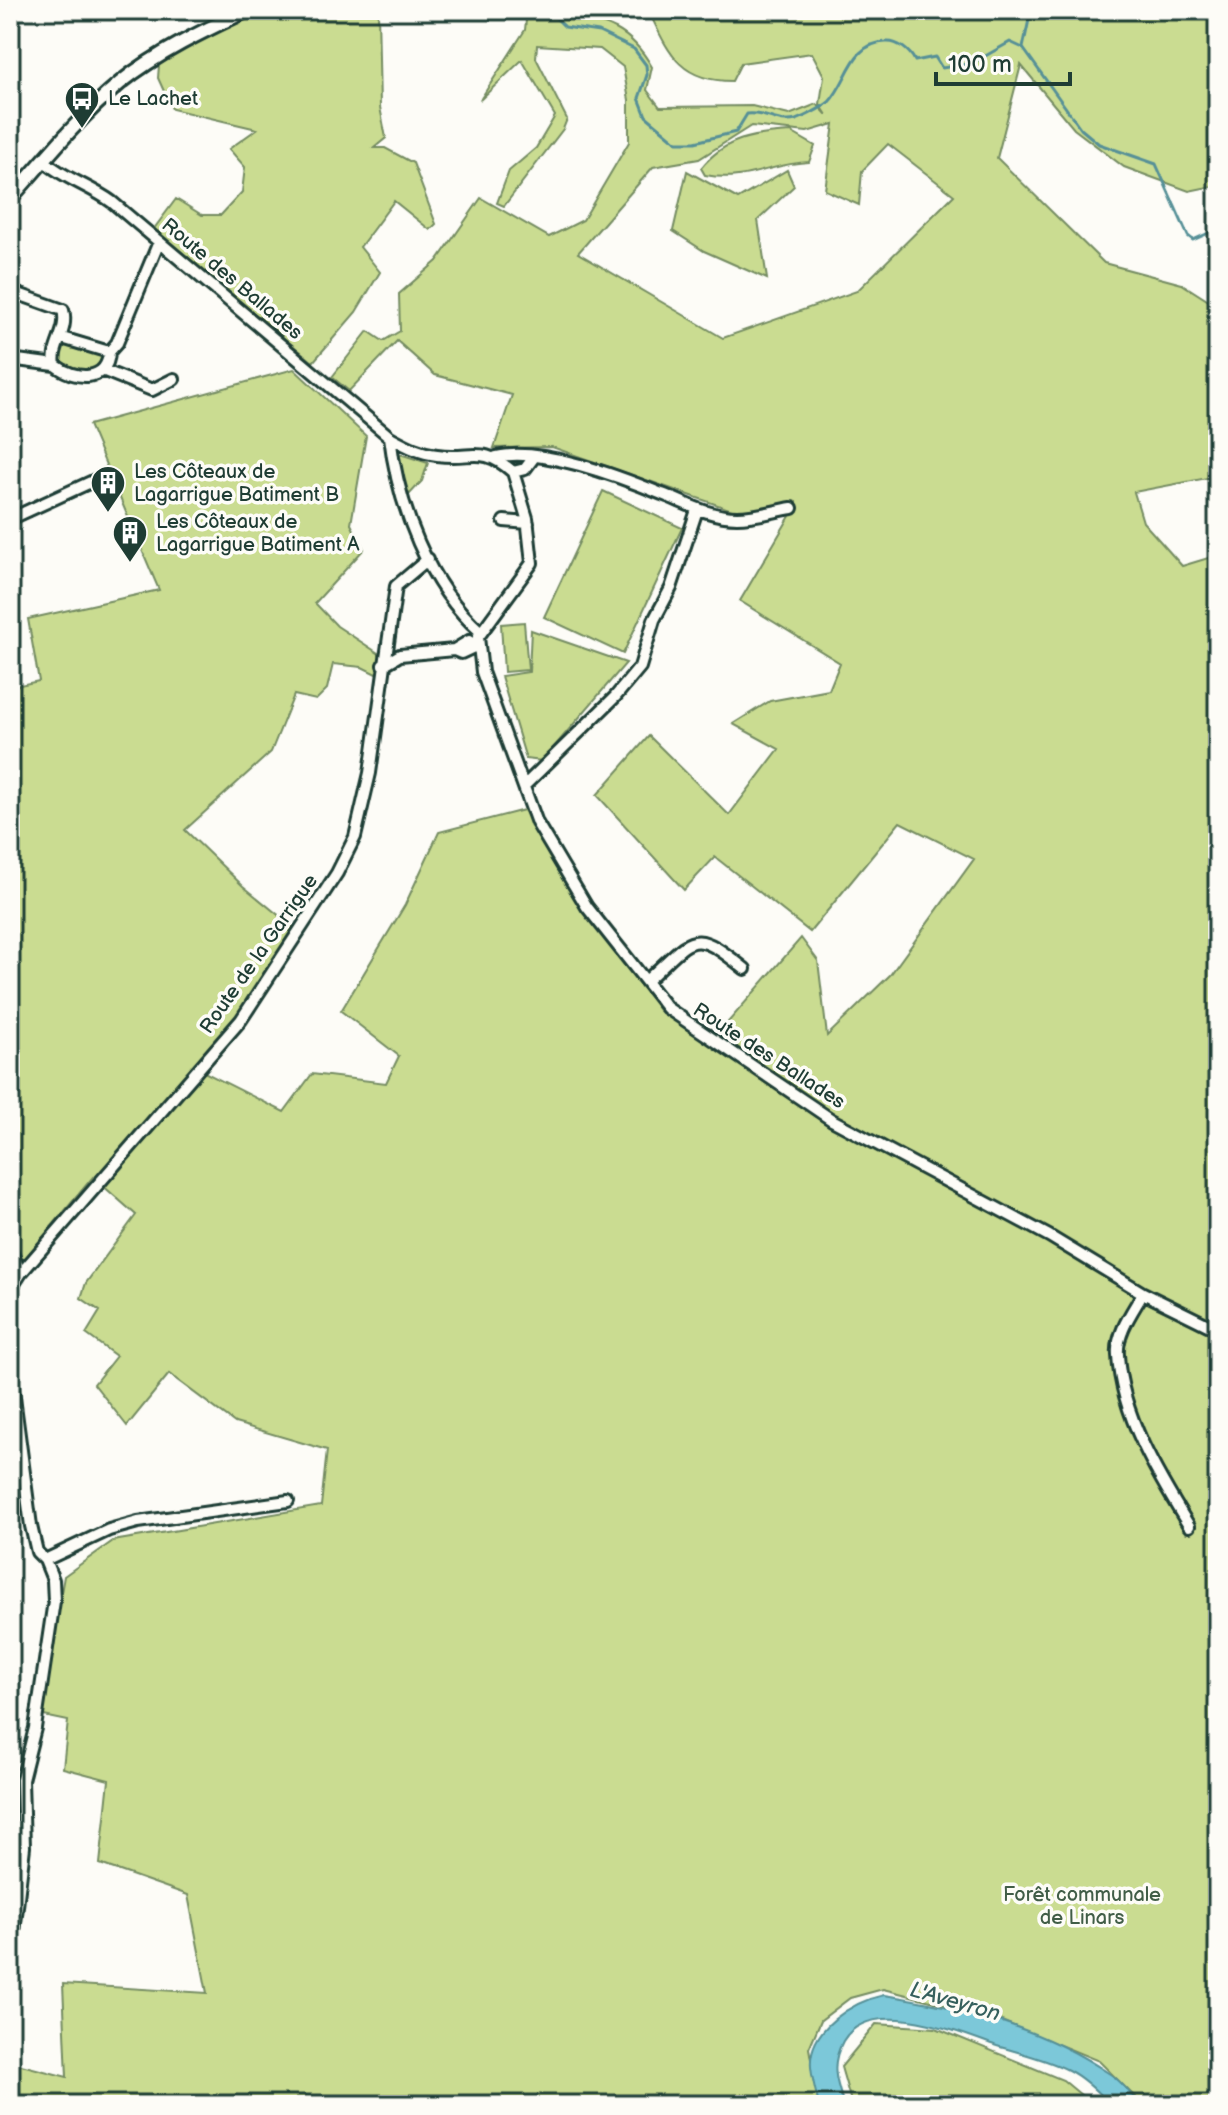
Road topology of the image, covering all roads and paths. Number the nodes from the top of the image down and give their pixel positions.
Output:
1 (225, 10) edge
2 (248, 10) edge
3 (213, 26) junction
4 (44, 161) junction
5 (10, 199) edge
6 (159, 242) junction
7 (10, 291) edge
8 (62, 338) junction
9 (109, 352) junction
10 (10, 359) edge
11 (55, 365) junction
12 (105, 371) junction
13 (174, 379) dead end
14 (390, 437) junction
15 (496, 457) junction
16 (534, 457) junction
17 (513, 472) junction
18 (106, 475) dead end
19 (792, 508) dead end
20 (697, 510) junction
21 (10, 519) edge
22 (504, 521) dead end
23 (528, 523) junction
24 (428, 559) junction
25 (481, 632) junction
26 (476, 646) junction
27 (383, 665) junction
28 (518, 766) junction
29 (543, 766) junction
30 (525, 785) junction
31 (745, 969) dead end
32 (646, 981) junction
33 (10, 1250) edge
34 (21, 1273) junction
35 (10, 1290) edge
36 (1143, 1293) junction
37 (1218, 1330) edge
38 (10, 1367) edge
39 (288, 1501) dead end
40 (1189, 1526) dead end
41 (45, 1560) junction
42 (10, 1966) edge

1 - 3 street
2 - 3 street
3 - 4 street
4 - 5 street
4 - 6 street, Route des Ballades
6 - 9 street
6 - 14 street, Route des Ballades
7 - 8 street
8 - 9 street
8 - 11 street
9 - 12 street
10 - 11 street
11 - 12 street
12 - 13 street
14 - 15 street, Route des Ballades
14 - 24 street
15 - 16 street, Route des Ballades
15 - 17 street
16 - 17 street
16 - 20 street, Route des Ballades
17 - 23 street
18 - 21 street
19 - 20 street, Route des Ballades
20 - 29 street
22 - 23 street
23 - 25 street
24 - 25 street
24 - 27 street, Route de la Garrigue
25 - 26 street
26 - 27 street
26 - 28 street, Route des Ballades
27 - 34 street, Route de la Garrigue
28 - 29 street
28 - 30 street, Route des Ballades
29 - 30 street
30 - 32 street, Route des Ballades
31 - 32 street
32 - 36 street, Route des Ballades
33 - 34 street
34 - 35 street, Route de la Garrigue
36 - 37 street, Route des Ballades
36 - 40 street
38 - 41 street
39 - 41 street
41 - 42 street

